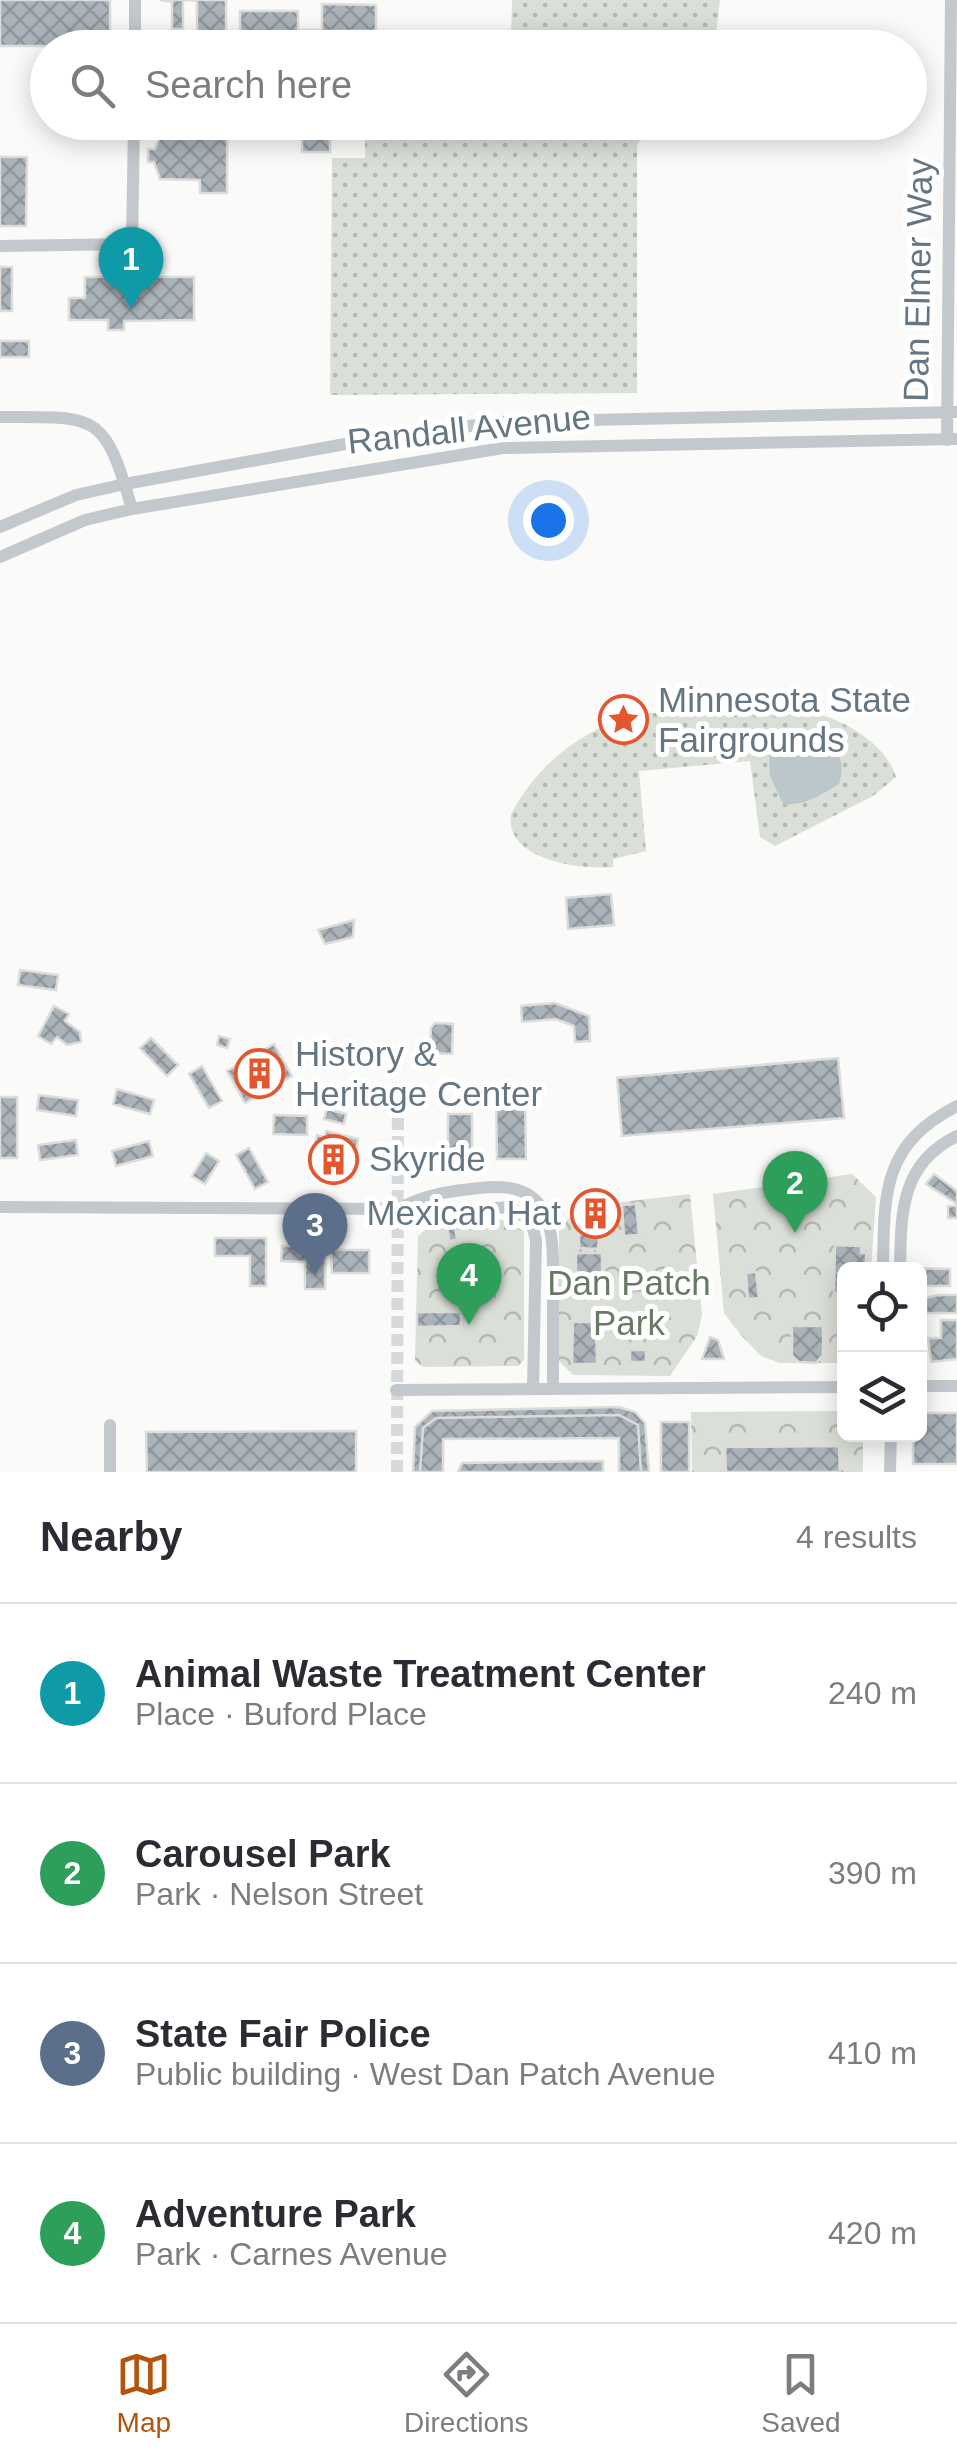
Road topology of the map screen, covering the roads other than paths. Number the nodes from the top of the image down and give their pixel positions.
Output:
1 (135, 0) edge
2 (950, 0) edge
3 (134, 30) edge
4 (134, 140) edge
5 (0, 246) edge
6 (952, 412) edge
7 (0, 418) edge
8 (952, 439) edge
9 (125, 484) junction
10 (132, 509) junction
11 (0, 527) edge
12 (0, 557) edge
13 (957, 1106) edge
14 (953, 1138) edge
15 (0, 1208) edge
16 (398, 1209) junction
17 (882, 1262) edge
18 (900, 1262) edge
19 (837, 1386) edge
20 (927, 1386) edge
21 (957, 1386) edge
22 (533, 1389) junction
23 (553, 1389) junction
24 (396, 1390) dead end
25 (110, 1425) dead end
26 (891, 1442) edge
27 (110, 1472) edge
28 (890, 1472) edge

1 - 3 street
2 - 6 street, Dan Elmer Way
4 - 5 street
6 - 8 street, Dan Elmer Way
6 - 9 street, Randall Avenue
7 - 9 street
8 - 10 street, Randall Avenue
9 - 10 street
9 - 11 street, Randall Avenue
10 - 12 street, Randall Avenue
13 - 17 street
14 - 18 street
15 - 16 street
16 - 22 street
16 - 23 street
19 - 23 street
20 - 21 street
22 - 23 street
22 - 24 street
25 - 27 street
26 - 28 street

